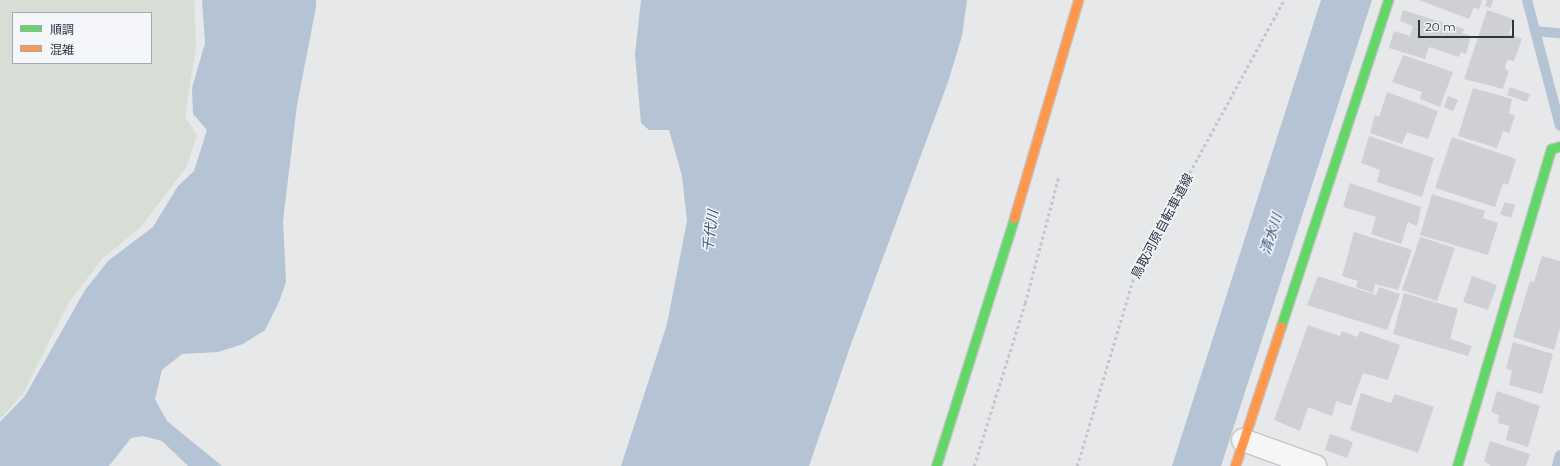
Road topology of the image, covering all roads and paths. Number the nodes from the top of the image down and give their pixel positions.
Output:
1 (1078, 0) edge
2 (1284, 0) edge
3 (1388, 0) edge
4 (1560, 146) edge
5 (1061, 167) dead end
6 (1243, 440) junction
7 (936, 466) edge
8 (974, 466) edge
9 (1077, 466) edge
10 (1235, 466) edge
11 (1315, 466) edge
12 (1457, 466) edge

1 - 7 street
2 - 9 path, 鳥取河原自転車道線
3 - 6 street
4 - 12 street
5 - 8 path
6 - 10 street
6 - 11 street

